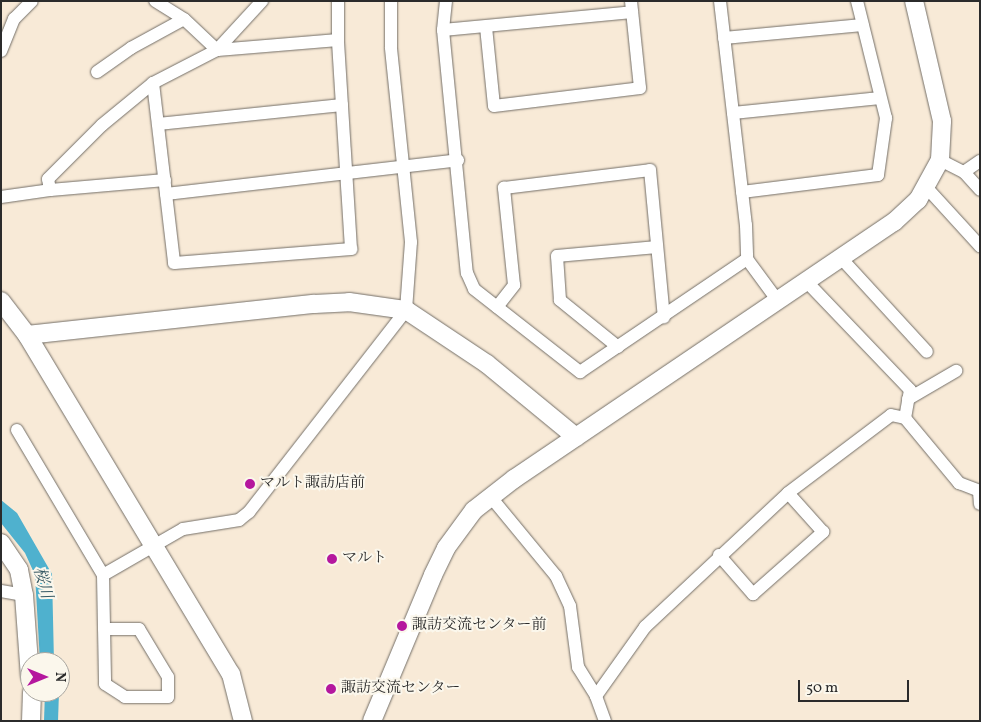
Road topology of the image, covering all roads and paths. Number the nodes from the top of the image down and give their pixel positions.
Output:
1 (32, 1) edge
2 (154, 1) edge
3 (262, 1) edge
4 (338, 1) edge
5 (391, 1) edge
6 (446, 1) edge
7 (720, 1) edge
8 (857, 1) edge
9 (914, 1) edge
10 (631, 6) edge
11 (184, 19) junction
12 (862, 25) junction
13 (486, 27) junction
14 (443, 30) junction
15 (724, 38) junction
16 (338, 40) junction
17 (217, 50) junction
18 (1, 51) edge
19 (97, 72) dead end
20 (153, 83) junction
21 (880, 98) junction
22 (342, 105) junction
23 (733, 113) junction
24 (158, 124) junction
25 (458, 160) junction
26 (940, 160) junction
27 (980, 161) edge
28 (403, 167) junction
29 (964, 172) junction
30 (345, 174) junction
31 (165, 180) junction
32 (927, 188) junction
33 (50, 190) junction
34 (980, 190) edge
35 (742, 192) junction
36 (166, 194) junction
37 (1, 197) edge
38 (980, 246) edge
39 (657, 247) junction
40 (747, 258) junction
41 (840, 258) junction
42 (806, 281) junction
43 (1, 301) edge
44 (778, 301) junction
45 (497, 307) junction
46 (406, 310) junction
47 (664, 317) junction
48 (27, 335) junction
49 (618, 347) junction
50 (927, 352) dead end
51 (956, 371) dead end
52 (908, 398) junction
53 (905, 418) junction
54 (17, 430) dead end
55 (576, 437) junction
56 (979, 491) edge
57 (788, 493) junction
58 (490, 496) junction
59 (980, 504) edge
60 (1, 543) edge
61 (153, 546) junction
62 (719, 554) junction
63 (103, 575) junction
64 (1, 591) edge
65 (24, 595) junction
66 (104, 629) junction
67 (28, 652) edge
68 (596, 696) junction
69 (32, 702) edge
70 (31, 721) edge
71 (243, 721) edge
72 (372, 721) edge
73 (605, 721) edge

1 - 18 street
2 - 11 street
3 - 17 street
4 - 16 street
5 - 28 street
6 - 14 street
7 - 15 street
8 - 12 street
9 - 26 street
10 - 13 street
10 - 13 street
11 - 17 street
11 - 19 street
12 - 15 street
12 - 21 street
13 - 14 street
14 - 25 street
15 - 23 street
16 - 17 street
16 - 22 street
17 - 20 street
20 - 24 street
20 - 33 street
21 - 23 street
21 - 35 street
22 - 24 street
22 - 30 street
23 - 35 street
24 - 31 street
25 - 28 street
25 - 45 street
26 - 29 street
26 - 32 street
27 - 29 street
28 - 30 street
28 - 46 street
29 - 34 street
30 - 36 street
30 - 36 street
31 - 33 street
31 - 36 street
32 - 38 street
32 - 41 street
33 - 37 street
35 - 40 street
39 - 45 street
39 - 47 street
39 - 49 street
40 - 44 street
40 - 47 street
41 - 42 street
41 - 50 street
42 - 44 street
42 - 52 street
43 - 48 street
44 - 55 street
45 - 49 street
46 - 48 street
46 - 55 street
46 - 61 street
47 - 49 street
48 - 61 street
51 - 52 street
52 - 53 street
53 - 56 street
53 - 57 street
54 - 63 street
55 - 58 street
56 - 59 street
57 - 62 street
57 - 62 street
58 - 68 street
58 - 72 street
60 - 65 street
61 - 63 street
61 - 71 street
62 - 68 street
63 - 66 street
64 - 65 street
65 - 67 street
66 - 66 street
68 - 73 street
69 - 70 street

